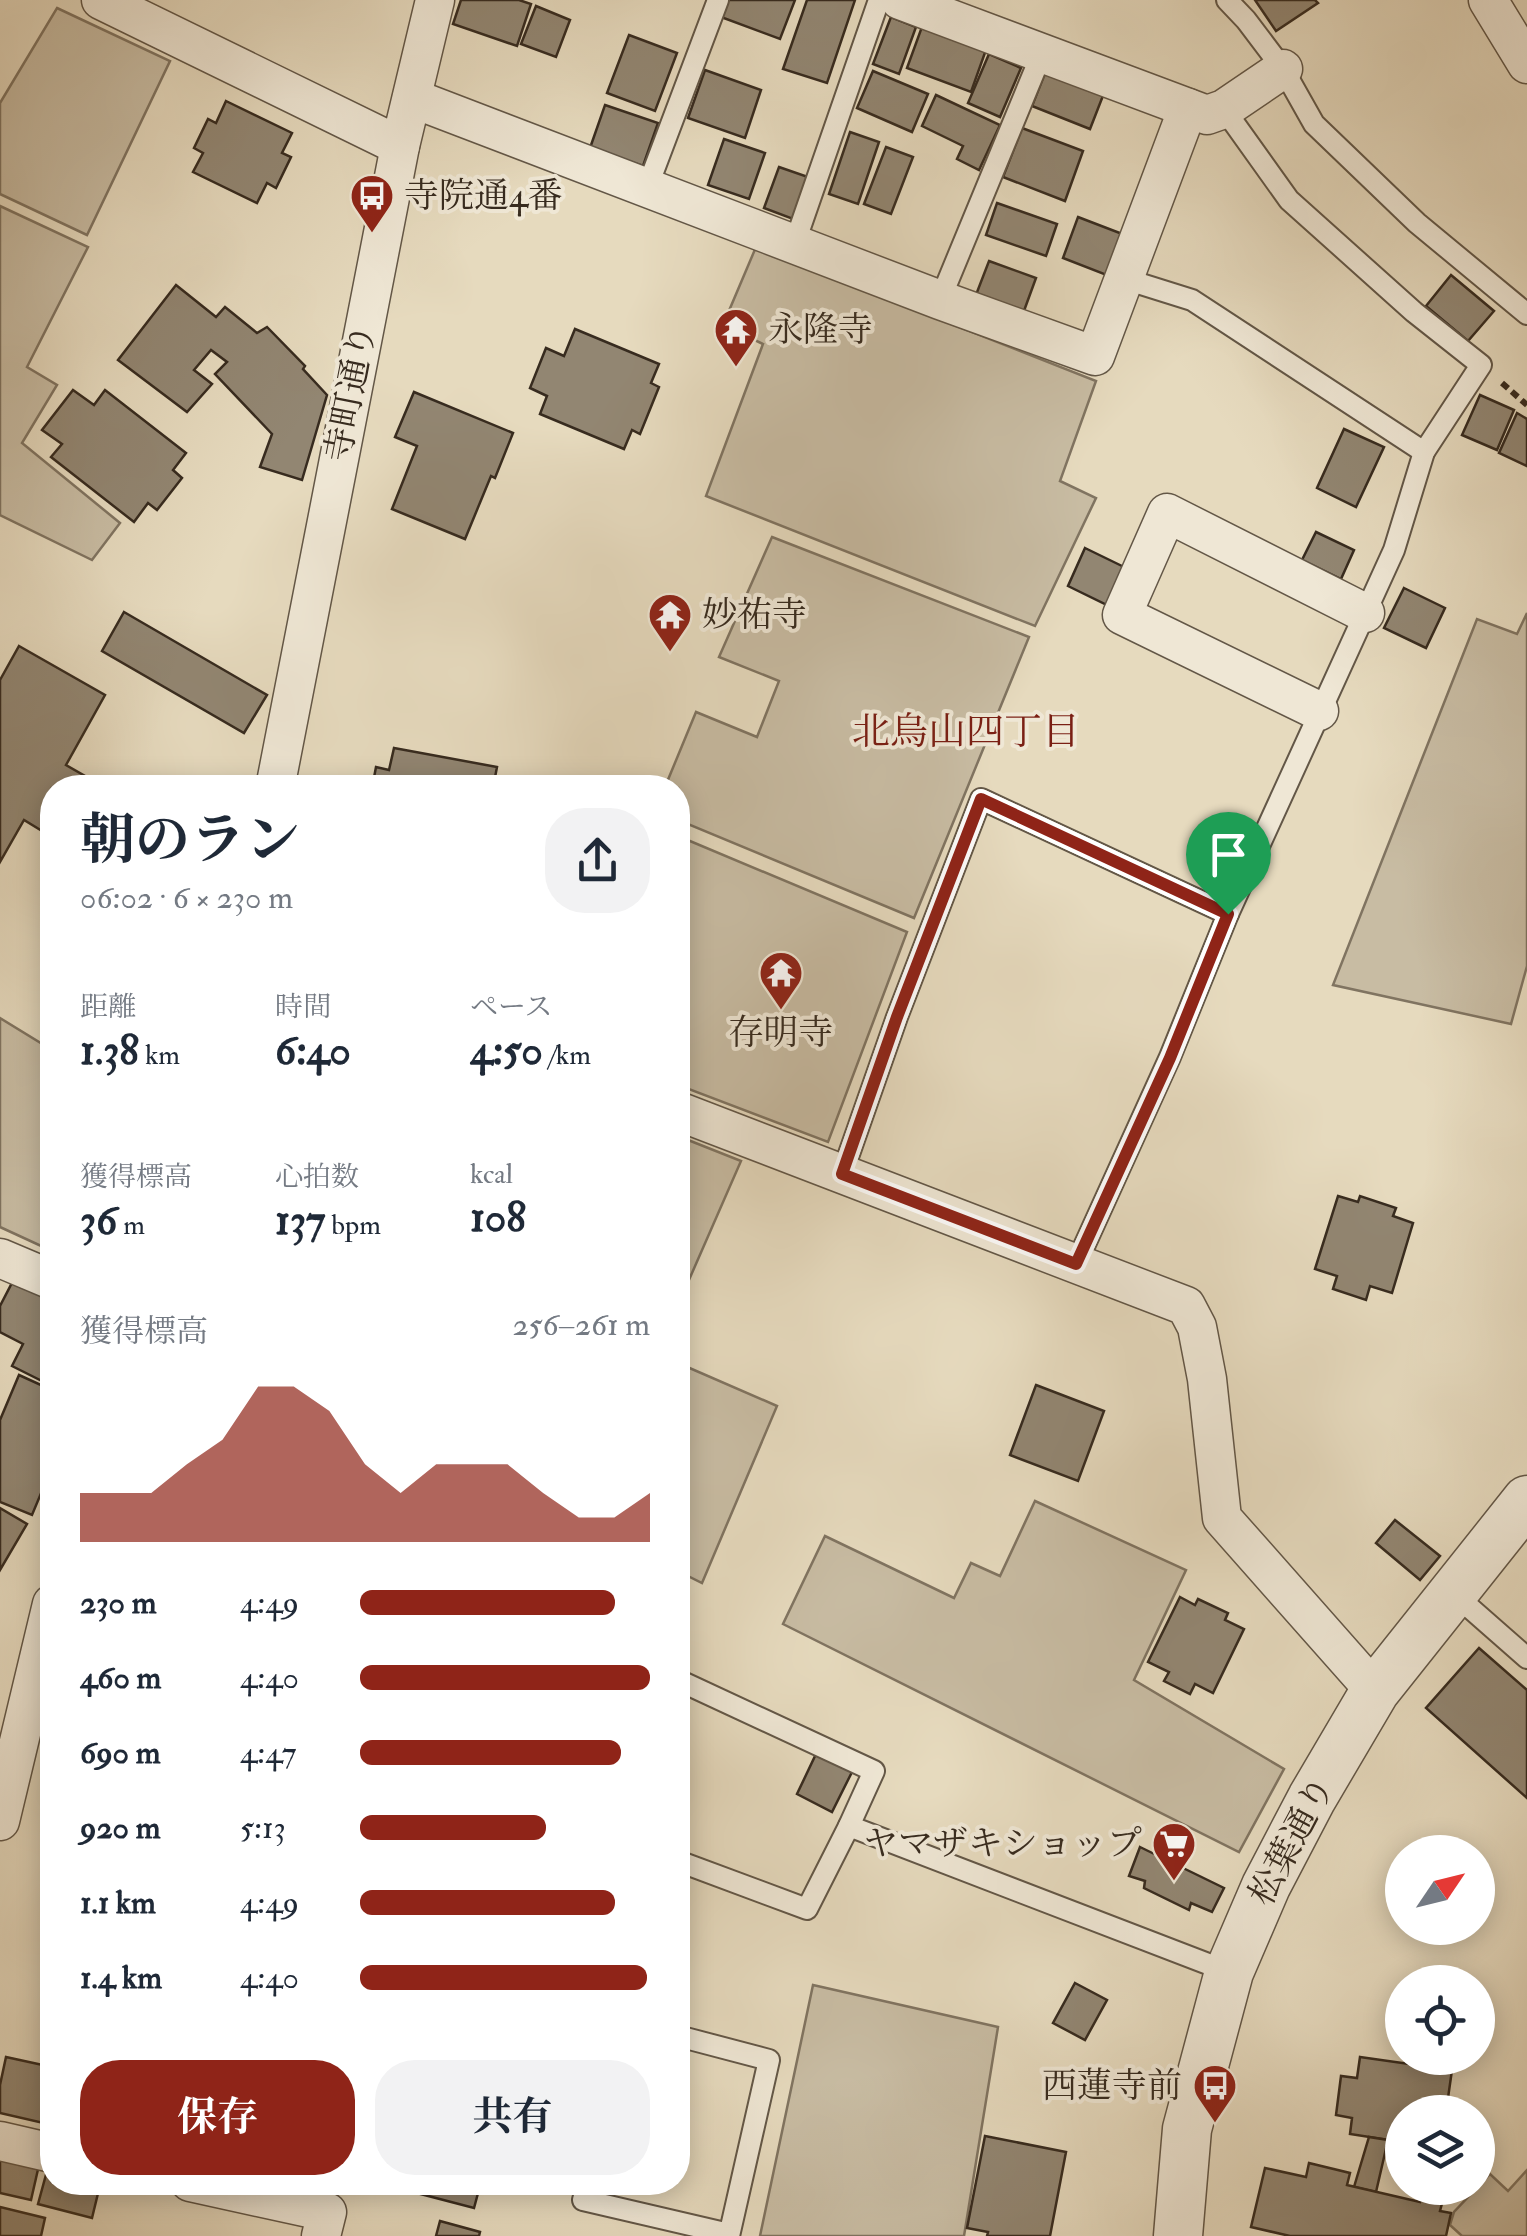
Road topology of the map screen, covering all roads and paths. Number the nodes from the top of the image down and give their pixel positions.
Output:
1 (101, 0) edge
2 (435, 0) edge
3 (718, 0) edge
4 (880, 0) edge
5 (900, 0) edge
6 (1227, 0) edge
7 (1488, 0) edge
8 (1042, 53) junction
9 (1527, 64) edge
10 (1283, 69) junction
11 (412, 98) junction
12 (1206, 108) junction
13 (400, 146) junction
14 (647, 188) junction
15 (794, 245) junction
16 (1125, 279) junction
17 (940, 300) junction
18 (1527, 314) edge
19 (1424, 452) junction
20 (1365, 613) junction
21 (1319, 710) junction
22 (278, 775) edge
23 (1228, 914) junction
24 (690, 1116) edge
25 (842, 1174) junction
26 (0, 1258) edge
27 (1076, 1264) junction
28 (40, 1275) edge
29 (1527, 1500) edge
30 (1454, 1593) junction
31 (40, 1654) edge
32 (1527, 1658) edge
33 (690, 1686) edge
34 (1375, 1692) junction
35 (0, 1822) edge
36 (849, 1826) junction
37 (690, 1865) edge
38 (1229, 1972) junction
39 (690, 2039) edge
40 (0, 2141) edge
41 (40, 2150) edge
42 (250, 2195) edge
43 (584, 2195) edge
44 (729, 2235) edge
45 (321, 2236) edge
46 (1178, 2236) edge

1 - 13 street
2 - 11 street, 寺町通り
3 - 14 lane
4 - 15 lane
5 - 8 street
6 - 10 lane
7 - 9 street
8 - 12 street
8 - 17 lane
10 - 12 street
10 - 18 lane
11 - 13 street, 寺町通り
11 - 14 street
12 - 16 street
12 - 19 lane
13 - 22 street, 寺町通り
14 - 15 street
15 - 17 street
16 - 17 street
16 - 19 lane
19 - 20 lane
20 - 21 lane
20 - 21 street
21 - 23 lane
23 - 25 lane
23 - 27 lane
24 - 25 street
25 - 27 street
26 - 28 street
27 - 34 street
29 - 30 street, 松葉通り
30 - 32 lane
30 - 34 street, 松葉通り
31 - 35 street
33 - 36 lane
34 - 38 street, 松葉通り
36 - 37 lane
36 - 38 lane
38 - 46 street, 松葉通り
39 - 44 lane
40 - 41 street
42 - 45 street
43 - 44 lane

